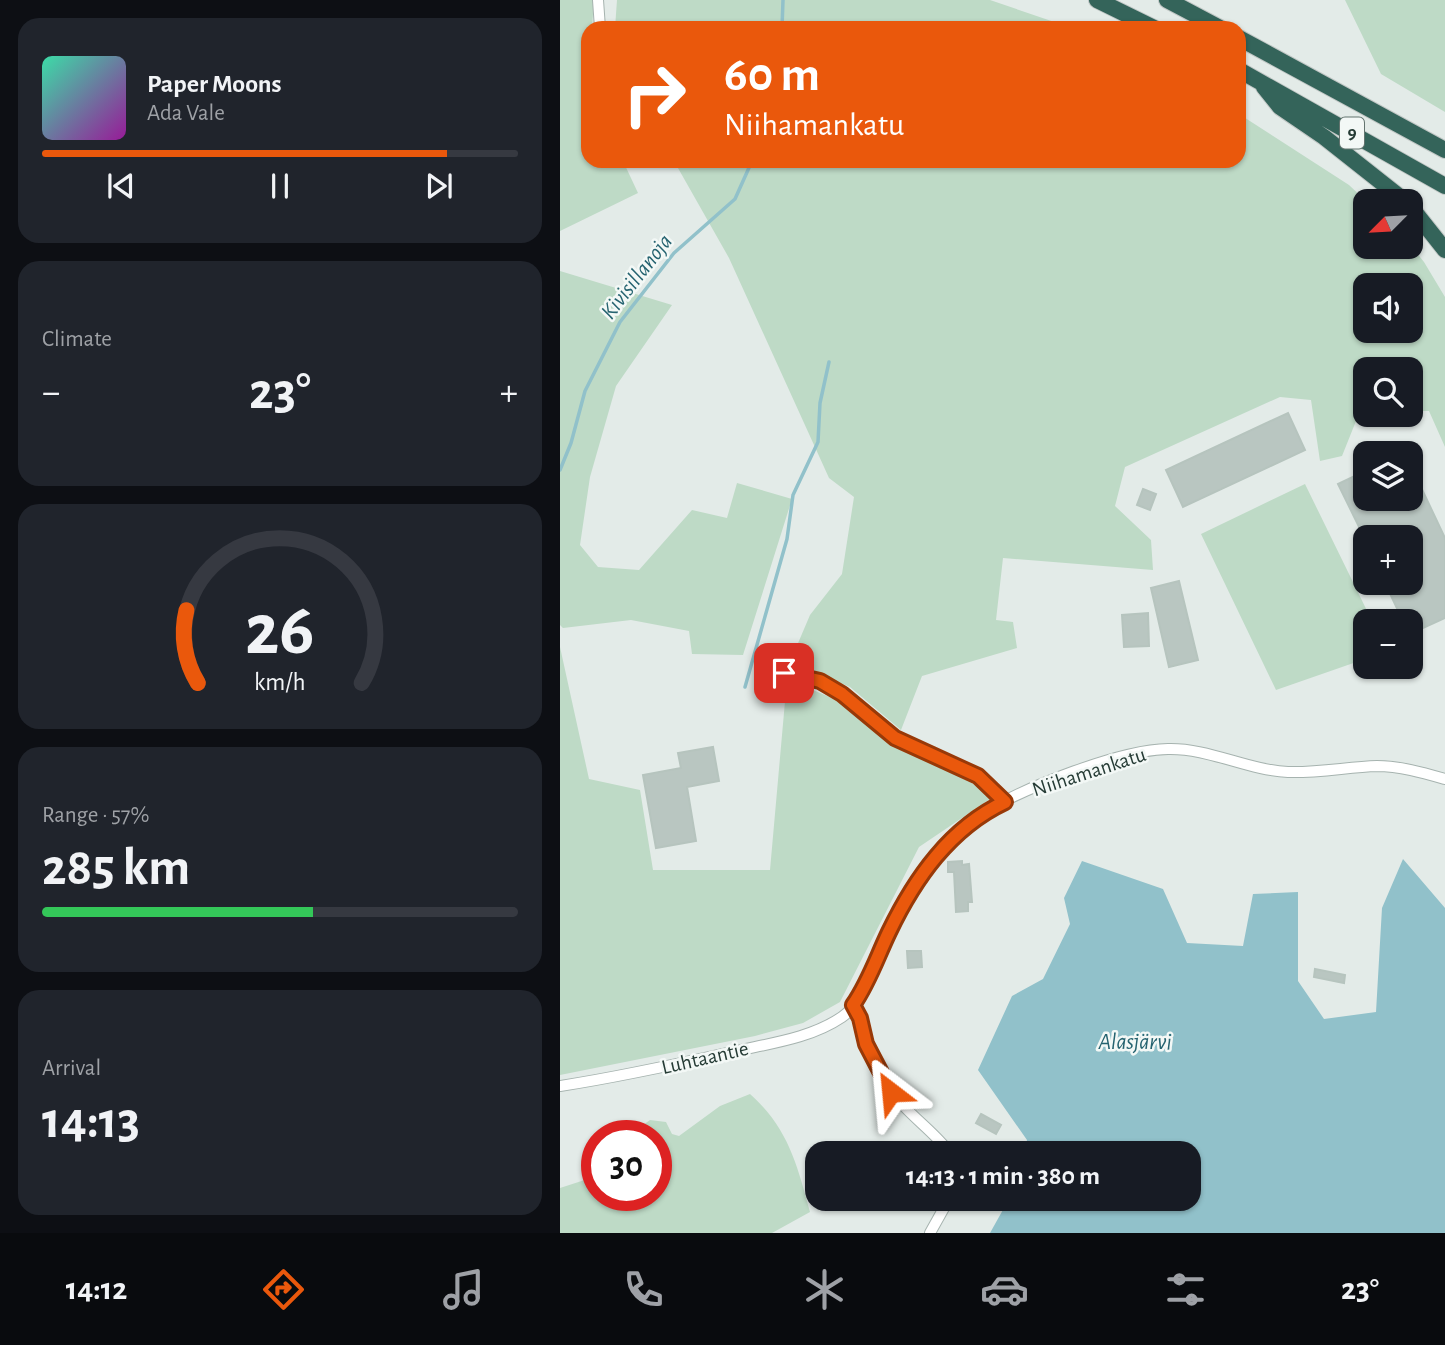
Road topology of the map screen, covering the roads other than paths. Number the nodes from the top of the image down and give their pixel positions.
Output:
1 (598, 0) edge
2 (1097, 0) edge
3 (1167, 0) edge
4 (600, 21) edge
5 (1140, 21) edge
6 (1207, 21) edge
7 (1246, 42) edge
8 (1246, 73) edge
9 (1258, 79) junction
10 (1442, 148) edge
11 (1445, 186) edge
12 (1390, 189) edge
13 (1423, 222) edge
14 (1445, 250) edge
15 (784, 673) dead end
16 (1445, 779) edge
17 (1005, 802) junction
18 (853, 1005) junction
19 (845, 1016) joint
20 (560, 1086) edge
21 (937, 1141) edge
22 (942, 1211) edge
23 (930, 1233) edge

1 - 4 street
2 - 5 highway
3 - 6 highway
7 - 10 highway, 9
8 - 9 highway, 9
9 - 11 highway, 9
9 - 12 highway
13 - 14 highway
15 - 17 street
16 - 17 street, Niihamankatu
17 - 18 street, Niihamankatu
18 - 19 street, Niihamankatu
18 - 21 street
19 - 20 street, Luhtaantie
22 - 23 street

